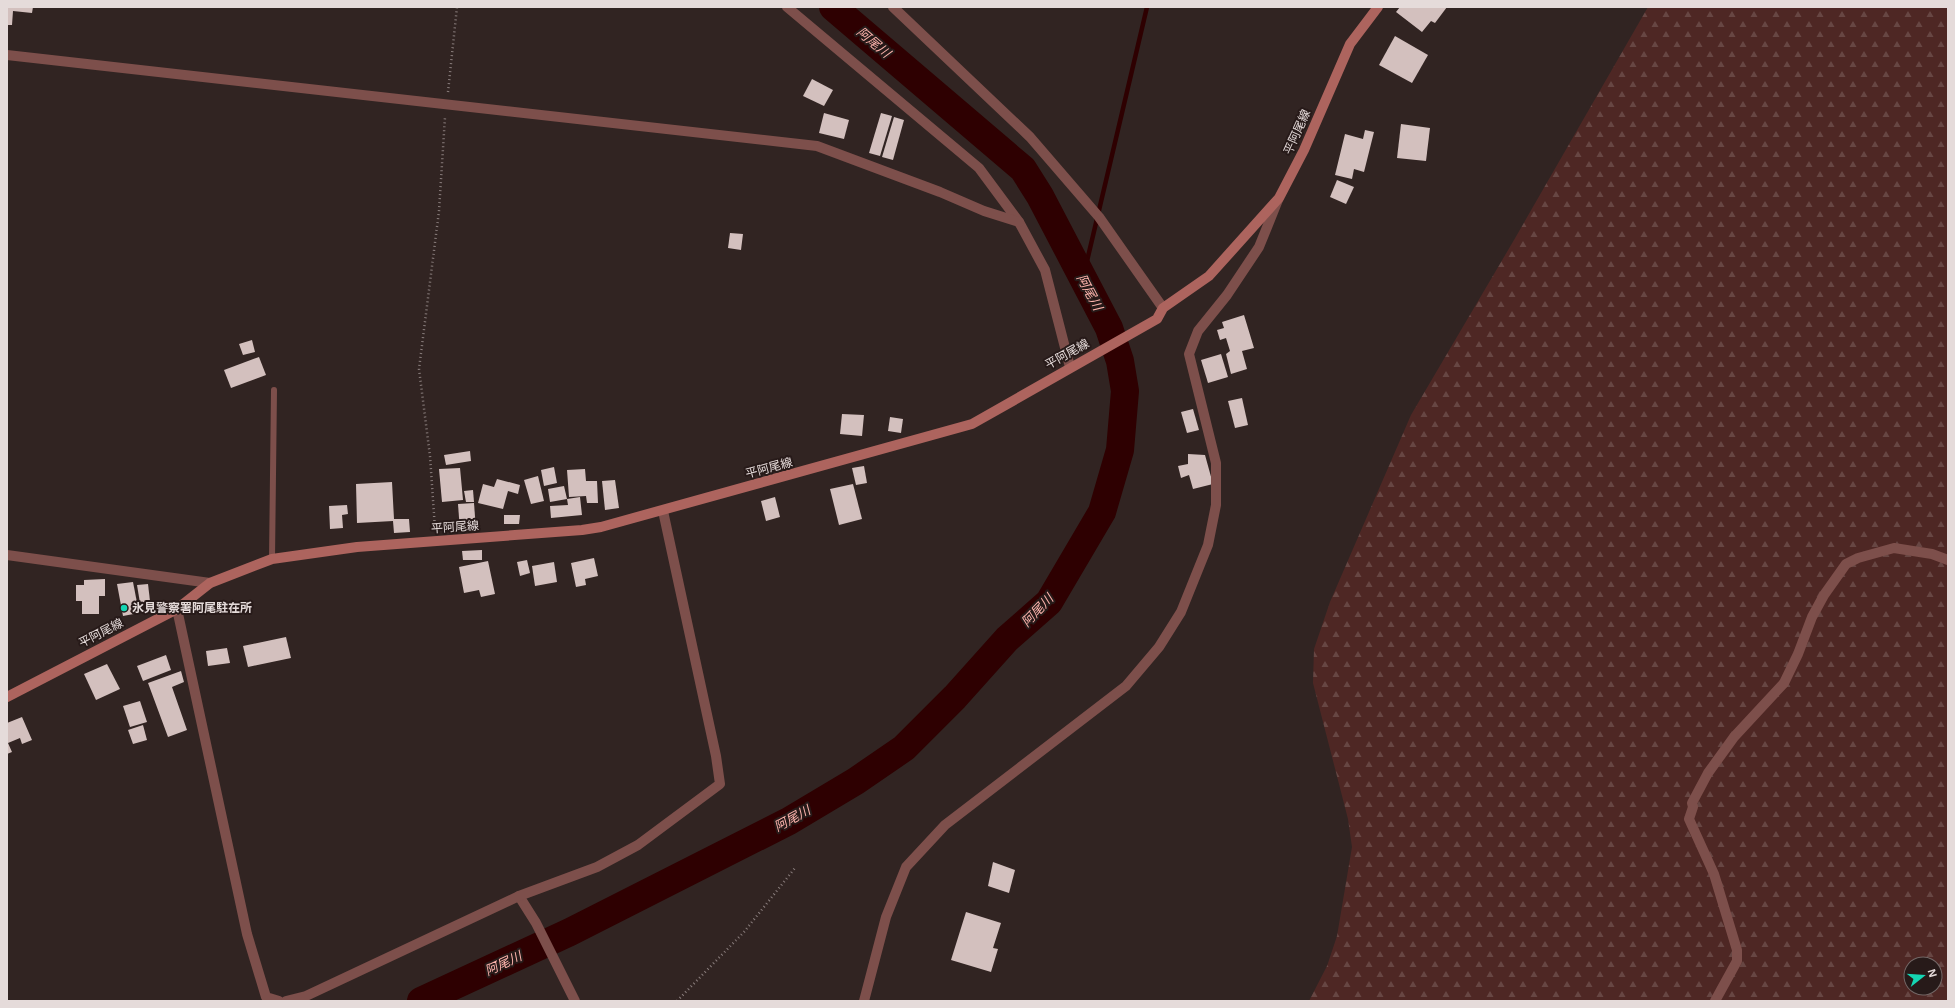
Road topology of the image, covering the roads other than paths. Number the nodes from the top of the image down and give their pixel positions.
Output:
1 (787, 7) edge
2 (893, 7) edge
3 (1378, 7) edge
4 (7, 55) edge
5 (1279, 198) junction
6 (1019, 222) junction
7 (1163, 308) junction
8 (1070, 368) junction
9 (274, 390) dead end
10 (663, 510) junction
11 (7, 555) edge
12 (272, 559) junction
13 (1948, 560) edge
14 (210, 583) junction
15 (177, 608) junction
16 (7, 697) edge
17 (519, 896) junction
18 (279, 1001) edge
19 (286, 1001) edge
20 (575, 1001) edge
21 (864, 1001) edge
22 (1715, 1001) edge

1 - 6 street
2 - 7 street
3 - 5 main road, 平阿尾線
4 - 6 street
5 - 7 main road, 平阿尾線
5 - 21 street
6 - 8 street
7 - 8 main road, 平阿尾線
8 - 10 main road, 平阿尾線
9 - 12 lane
10 - 12 main road, 平阿尾線
10 - 17 street
11 - 14 street
12 - 14 main road, 平阿尾線
13 - 22 street
14 - 15 main road, 平阿尾線
15 - 16 main road, 平阿尾線
15 - 18 street
17 - 19 street
17 - 20 street

